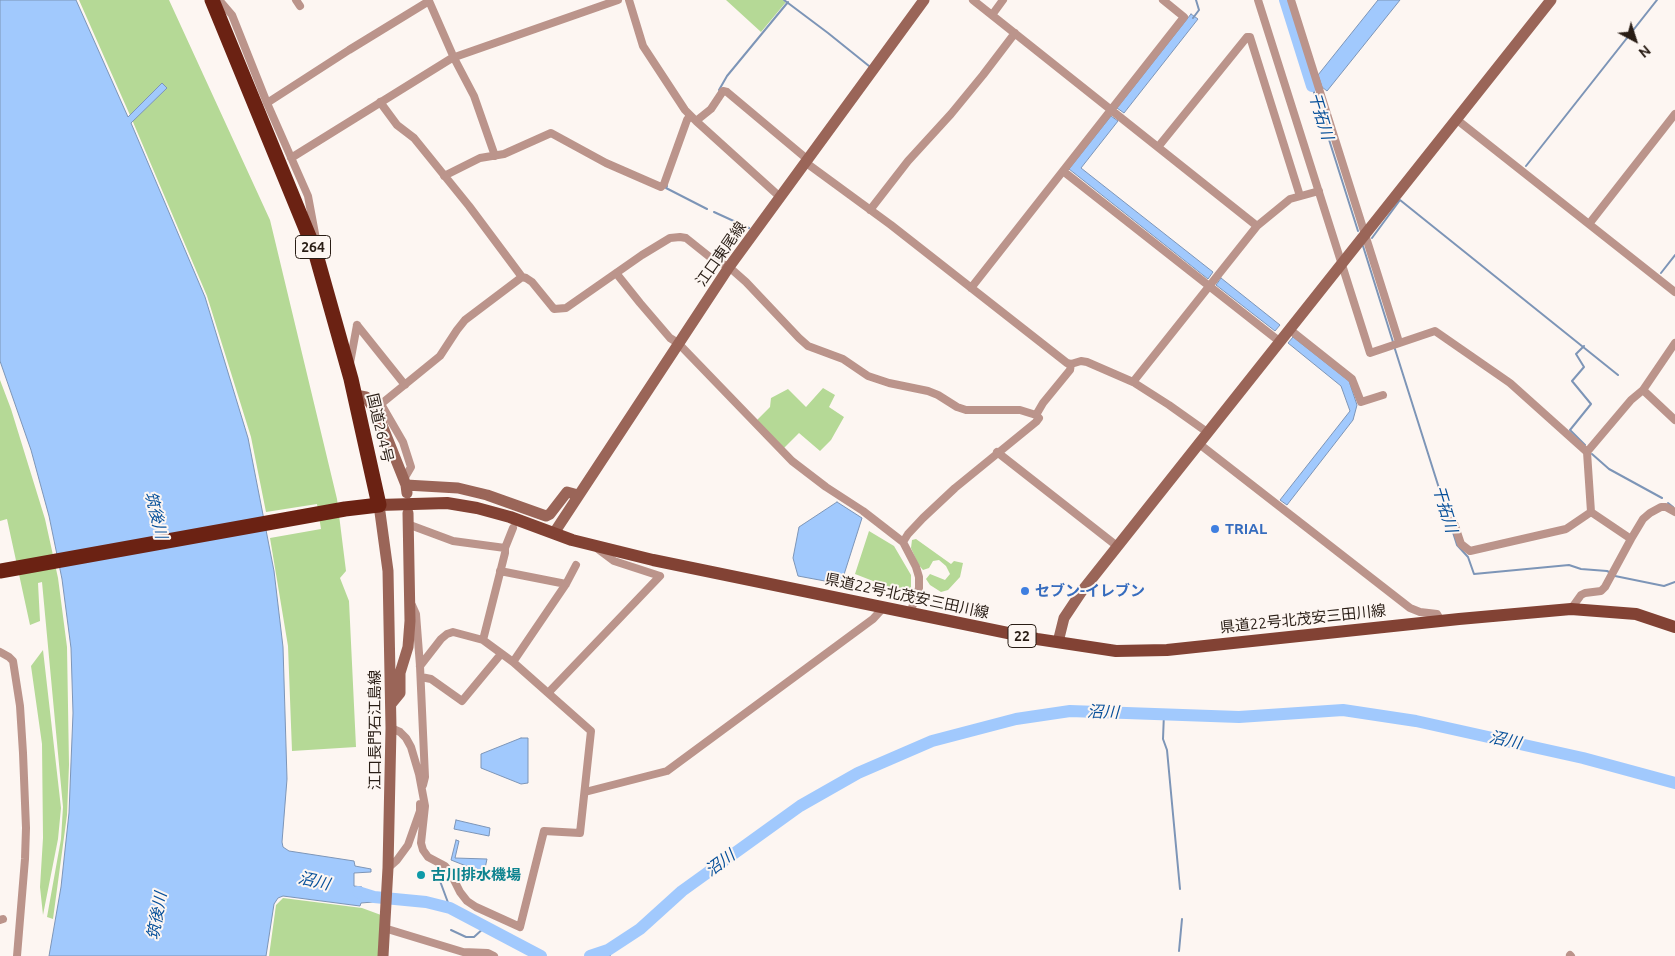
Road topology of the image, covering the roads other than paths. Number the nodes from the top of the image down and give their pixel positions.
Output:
1 (212, 0) edge
2 (219, 0) edge
3 (618, 0) edge
4 (630, 0) edge
5 (924, 0) edge
6 (973, 0) edge
7 (1003, 0) edge
8 (1163, 0) edge
9 (1258, 0) edge
10 (1291, 0) edge
11 (1551, 0) edge
12 (429, 1) edge
13 (992, 15) junction
14 (1015, 33) junction
15 (454, 58) junction
16 (380, 102) junction
17 (267, 104) junction
18 (1112, 110) junction
19 (1675, 114) edge
20 (693, 119) junction
21 (1456, 119) junction
22 (1158, 147) junction
23 (495, 156) junction
24 (291, 158) junction
25 (806, 161) junction
26 (1063, 171) junction
27 (444, 176) junction
28 (1318, 191) junction
29 (1300, 196) junction
30 (780, 197) junction
31 (870, 210) junction
32 (1589, 224) junction
33 (1257, 226) junction
34 (1365, 234) junction
35 (315, 251) junction
36 (1341, 263) junction
37 (729, 267) junction
38 (616, 273) junction
39 (522, 277) junction
40 (1209, 286) junction
41 (971, 288) junction
42 (1675, 292) edge
43 (1289, 329) junction
44 (1279, 341) junction
45 (678, 343) junction
46 (1675, 343) edge
47 (1395, 344) junction
48 (1071, 364) junction
49 (348, 369) junction
50 (1133, 382) junction
51 (405, 385) junction
52 (1643, 390) junction
53 (355, 395) junction
54 (1383, 395) dead end
55 (1036, 415) junction
56 (1675, 420) edge
57 (1207, 432) junction
58 (1198, 443) junction
59 (997, 452) junction
60 (1587, 452) junction
61 (406, 486) junction
62 (578, 495) junction
63 (379, 505) junction
64 (1591, 512) junction
65 (1675, 512) edge
66 (408, 513) dead end
67 (1453, 520) dead end
68 (410, 525) junction
69 (513, 528) dead end
70 (554, 533) junction
71 (1631, 539) junction
72 (903, 542) junction
73 (592, 545) junction
74 (1117, 546) junction
75 (505, 548) junction
76 (576, 565) dead end
77 (1, 570) edge
78 (500, 571) junction
79 (566, 584) junction
80 (409, 598) junction
81 (884, 608) junction
82 (1571, 609) junction
83 (910, 613) junction
84 (1441, 621) junction
85 (1675, 627) edge
86 (483, 640) junction
87 (1058, 642) junction
88 (0, 652) edge
89 (501, 654) junction
90 (513, 662) junction
91 (420, 666) junction
92 (421, 677) junction
93 (549, 692) junction
94 (391, 704) junction
95 (391, 728) junction
96 (422, 789) junction
97 (585, 792) junction
98 (388, 868) junction
99 (384, 928) junction
100 (17, 956) edge
101 (383, 956) edge
102 (494, 956) edge

1 - 35 highway, 国道264号 / 264
2 - 17 street
3 - 15 street
4 - 20 street
5 - 25 street, 江口東尾線
6 - 13 street
7 - 13 street
8 - 18 street
9 - 28 street
10 - 34 street
11 - 21 street
12 - 15 street
12 - 17 street
13 - 14 street
14 - 18 street
14 - 31 street
15 - 16 street
15 - 23 street
16 - 24 street
16 - 27 street
17 - 24 street
18 - 22 street
18 - 26 street
19 - 32 street
20 - 23 street
20 - 25 street
20 - 30 street
21 - 32 street
21 - 34 street
22 - 29 street
22 - 33 street
23 - 27 street
24 - 35 street
25 - 30 street, 江口東尾線
25 - 31 street
26 - 40 street
26 - 41 street
27 - 39 street
28 - 29 street
28 - 36 street
29 - 33 street
30 - 37 street, 江口東尾線
31 - 41 street
32 - 42 street
33 - 40 street
34 - 36 street
34 - 47 street
35 - 49 highway, 国道264号 / 264
36 - 43 street
36 - 47 street
37 - 38 street
37 - 45 street, 江口東尾線
37 - 55 street
38 - 39 street
38 - 45 street
39 - 51 street
40 - 44 street
40 - 50 street
41 - 48 street
43 - 44 street
43 - 54 street
44 - 57 street
45 - 62 street, 江口東尾線
45 - 72 street
46 - 52 street
47 - 60 street
48 - 50 street
48 - 55 street
49 - 51 street
49 - 53 highway, 国道264号 / 264
50 - 57 street
51 - 61 street
52 - 56 street
52 - 60 street
53 - 61 street
53 - 63 highway, 国道264号 / 264
55 - 59 street
57 - 58 street
58 - 74 street
58 - 84 street
59 - 72 street
59 - 74 street
60 - 64 street
61 - 62 street
62 - 70 street, 江口東尾線
63 - 70 main road, 県道22号北茂安三田川線 / 22
63 - 77 highway
63 - 94 street, 江口長門石江島線
64 - 67 street
64 - 71 street
65 - 71 street
66 - 68 street
68 - 75 street
68 - 80 street
69 - 75 street
70 - 73 main road, 県道22号北茂安三田川線 / 22
71 - 82 street
72 - 83 street
73 - 81 main road, 県道22号北茂安三田川線 / 22
73 - 93 street
74 - 87 street
75 - 78 street
76 - 79 street
78 - 79 street
78 - 86 street
79 - 90 street
80 - 91 street
80 - 94 street
81 - 83 main road, 県道22号北茂安三田川線 / 22
81 - 97 street
82 - 84 main road, 県道22号北茂安三田川線 / 22
82 - 85 main road, 県道22号北茂安三田川線 / 22
83 - 87 main road, 県道22号北茂安三田川線 / 22
84 - 87 main road, 県道22号北茂安三田川線 / 22
86 - 89 street
86 - 91 street
88 - 100 street
89 - 90 street
89 - 92 street
90 - 93 street
91 - 92 street
92 - 96 street
93 - 97 street
94 - 95 street, 江口長門石江島線
95 - 96 street
95 - 98 street, 江口長門石江島線
96 - 97 street
96 - 98 street
98 - 99 street, 江口長門石江島線
99 - 101 street, 江口長門石江島線
99 - 102 street

